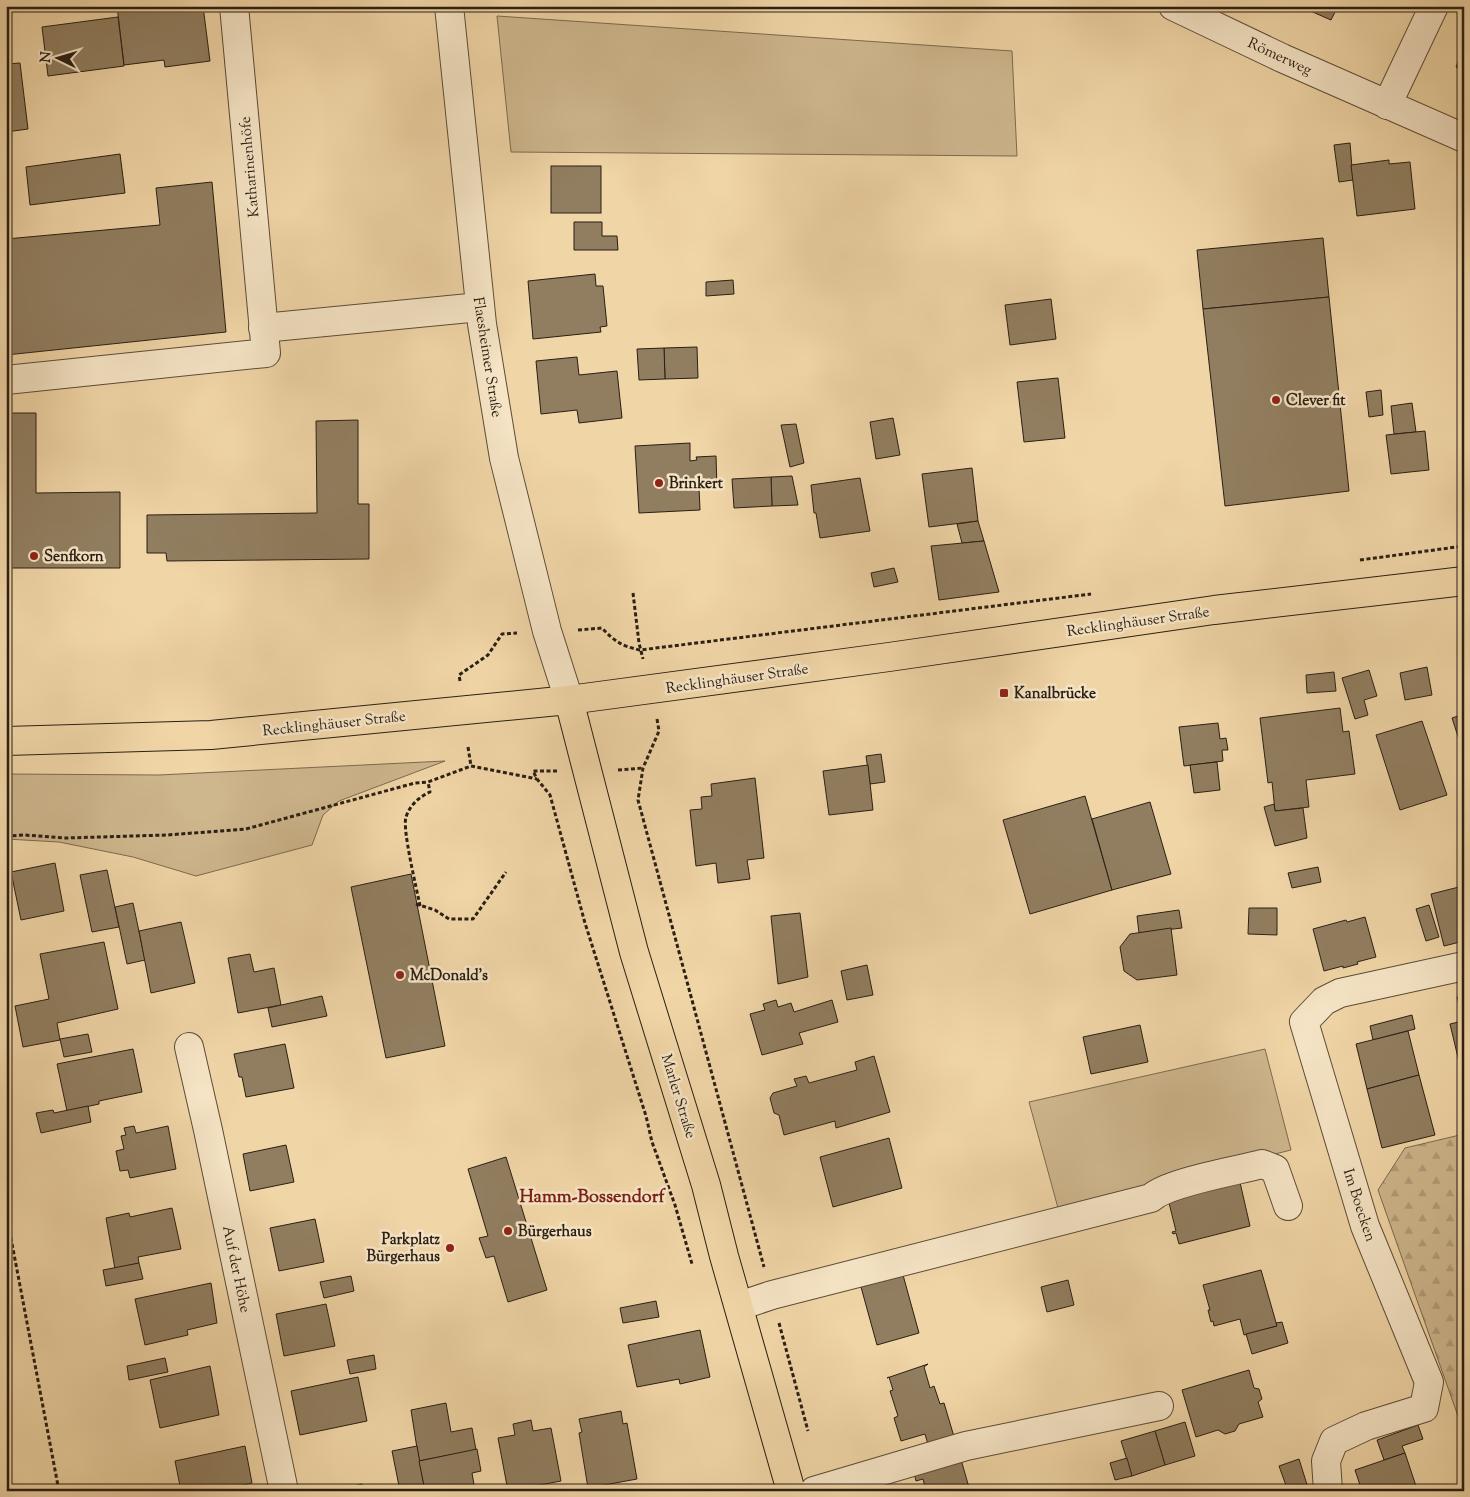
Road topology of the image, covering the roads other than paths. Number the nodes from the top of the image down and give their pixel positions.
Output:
1 (234, 6) edge
2 (449, 6) edge
3 (1173, 6) edge
4 (1434, 6) edge
5 (1387, 105) junction
6 (1464, 138) edge
7 (480, 307) junction
8 (264, 328) junction
9 (6, 380) edge
10 (1464, 581) edge
11 (569, 700) junction
12 (6, 741) edge
13 (1464, 966) edge
14 (189, 1047) dead end
15 (1288, 1206) dead end
16 (739, 1306) junction
17 (1159, 1406) dead end
18 (794, 1490) edge
19 (284, 1491) edge
20 (1328, 1491) edge

1 - 8 street, Katharinenhöfe
2 - 7 street, Flaesheimer Straße
3 - 5 street, Römerweg
4 - 5 street
5 - 6 street, Römerweg
7 - 8 street
7 - 11 street, Flaesheimer Straße
8 - 9 street, Katharinenhöfe
10 - 11 main road, Recklinghäuser Straße
11 - 12 main road, Recklinghäuser Straße
11 - 16 main road, Marler Straße
13 - 20 street, Im Boecken
14 - 19 street, Auf der Höhe
15 - 16 street
16 - 18 main road, Marler Straße
17 - 18 street

